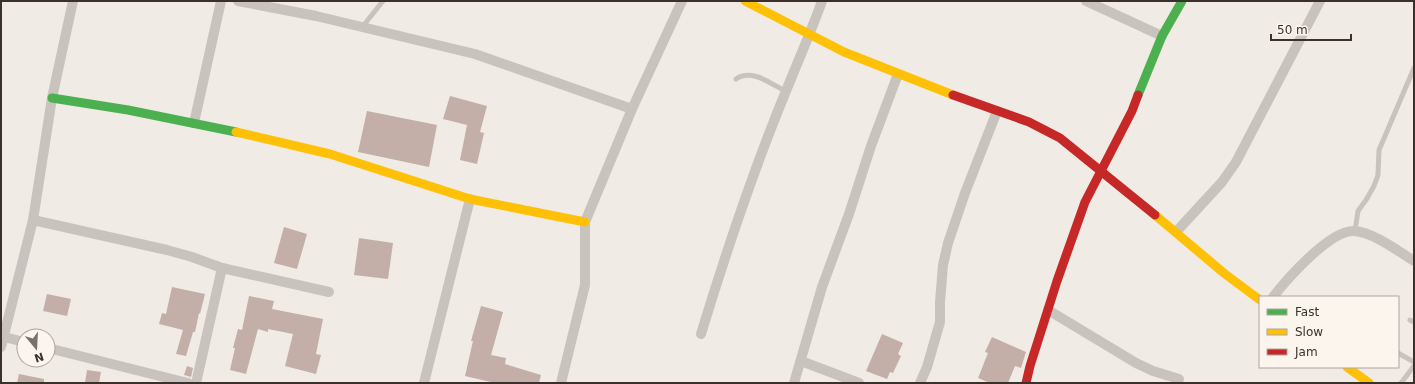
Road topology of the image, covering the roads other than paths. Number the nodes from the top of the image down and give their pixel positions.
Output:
1 (73, 1) edge
2 (221, 1) edge
3 (238, 1) edge
4 (383, 1) edge
5 (682, 1) edge
6 (745, 1) edge
7 (822, 1) edge
8 (1086, 1) edge
9 (1182, 1) edge
10 (1320, 1) edge
11 (363, 26) junction
12 (810, 34) junction
13 (1162, 36) junction
14 (1414, 68) edge
15 (898, 74) junction
16 (736, 80) dead end
17 (785, 91) junction
18 (52, 98) junction
19 (632, 109) junction
20 (997, 111) junction
21 (194, 123) junction
22 (1101, 170) junction
23 (470, 199) junction
24 (33, 220) junction
25 (585, 222) junction
26 (1355, 231) junction
27 (1176, 232) junction
28 (1414, 261) edge
29 (222, 268) junction
30 (329, 292) dead end
31 (1274, 296) edge
32 (1259, 299) edge
33 (1048, 310) junction
34 (701, 334) dead end
35 (4, 337) junction
36 (16, 340) edge
37 (1, 348) edge
38 (56, 350) edge
39 (1399, 354) edge
40 (801, 361) junction
41 (1414, 362) edge
42 (1414, 366) edge
43 (1348, 368) edge
44 (1179, 379) dead end
45 (188, 383) edge
46 (196, 383) edge
47 (424, 383) edge
48 (561, 383) edge
49 (794, 383) edge
50 (859, 383) edge
51 (920, 383) edge
52 (1026, 383) edge
53 (1369, 383) edge
54 (1401, 383) edge

1 - 18 street
2 - 21 street
3 - 11 street
4 - 11 lane
5 - 19 street
6 - 12 street
7 - 12 street
8 - 13 street
9 - 13 street
10 - 27 street
11 - 19 street
12 - 15 street
12 - 17 street
13 - 22 street
14 - 26 lane
15 - 20 street
15 - 40 street
16 - 17 lane
17 - 34 street
18 - 21 street
18 - 24 street
19 - 25 street
20 - 22 street
20 - 51 street
21 - 23 street
22 - 27 street
22 - 33 street
23 - 25 street
23 - 47 street
24 - 29 street
24 - 35 street
25 - 48 street
26 - 28 street
26 - 31 street
27 - 32 street
29 - 30 street
29 - 46 street
33 - 44 street
33 - 52 street
35 - 36 street
35 - 37 street
38 - 45 street
39 - 41 lane
40 - 49 street
40 - 50 street
42 - 54 lane
43 - 53 street

